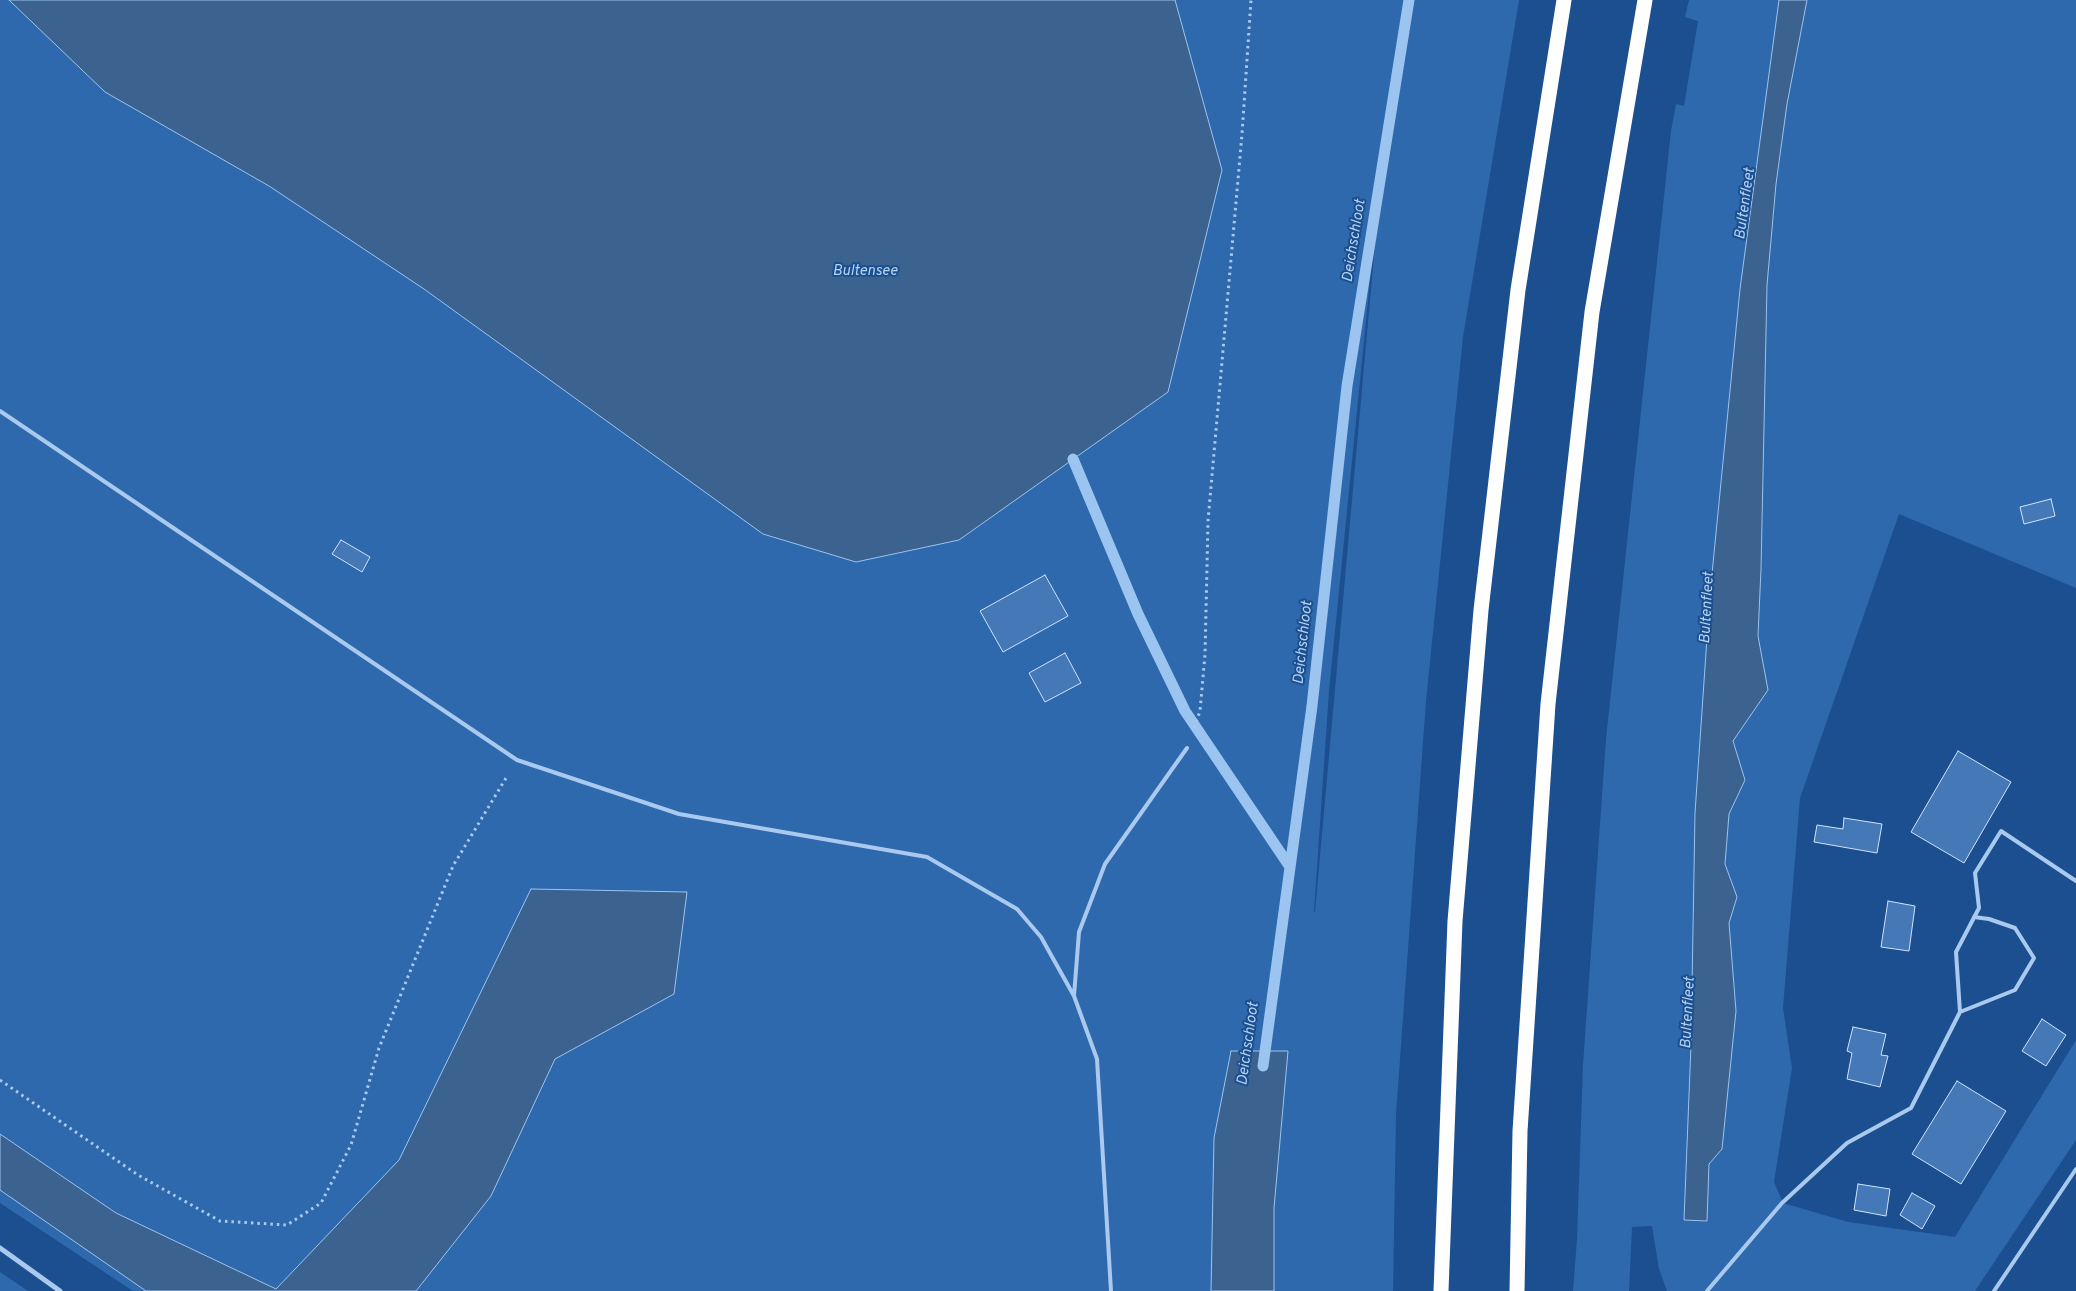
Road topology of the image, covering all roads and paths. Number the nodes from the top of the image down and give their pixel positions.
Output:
1 (1251, 0) edge
2 (1564, 0) edge
3 (1645, 0) edge
4 (0, 411) edge
5 (1200, 711) dead end
6 (1187, 748) dead end
7 (517, 760) junction
8 (2076, 880) edge
9 (1974, 917) junction
10 (1074, 996) junction
11 (1960, 1012) junction
12 (0, 1080) edge
13 (2076, 1169) edge
14 (0, 1248) edge
15 (60, 1291) edge
16 (1111, 1291) edge
17 (1441, 1291) edge
18 (1517, 1291) edge
19 (1707, 1291) edge
20 (1994, 1291) edge

1 - 5 path
2 - 17 highway
3 - 18 highway
4 - 7 lane
6 - 10 lane
7 - 10 lane
7 - 12 path
8 - 9 lane
9 - 11 lane
9 - 11 lane
10 - 16 lane
11 - 19 lane
13 - 20 lane
14 - 15 street

